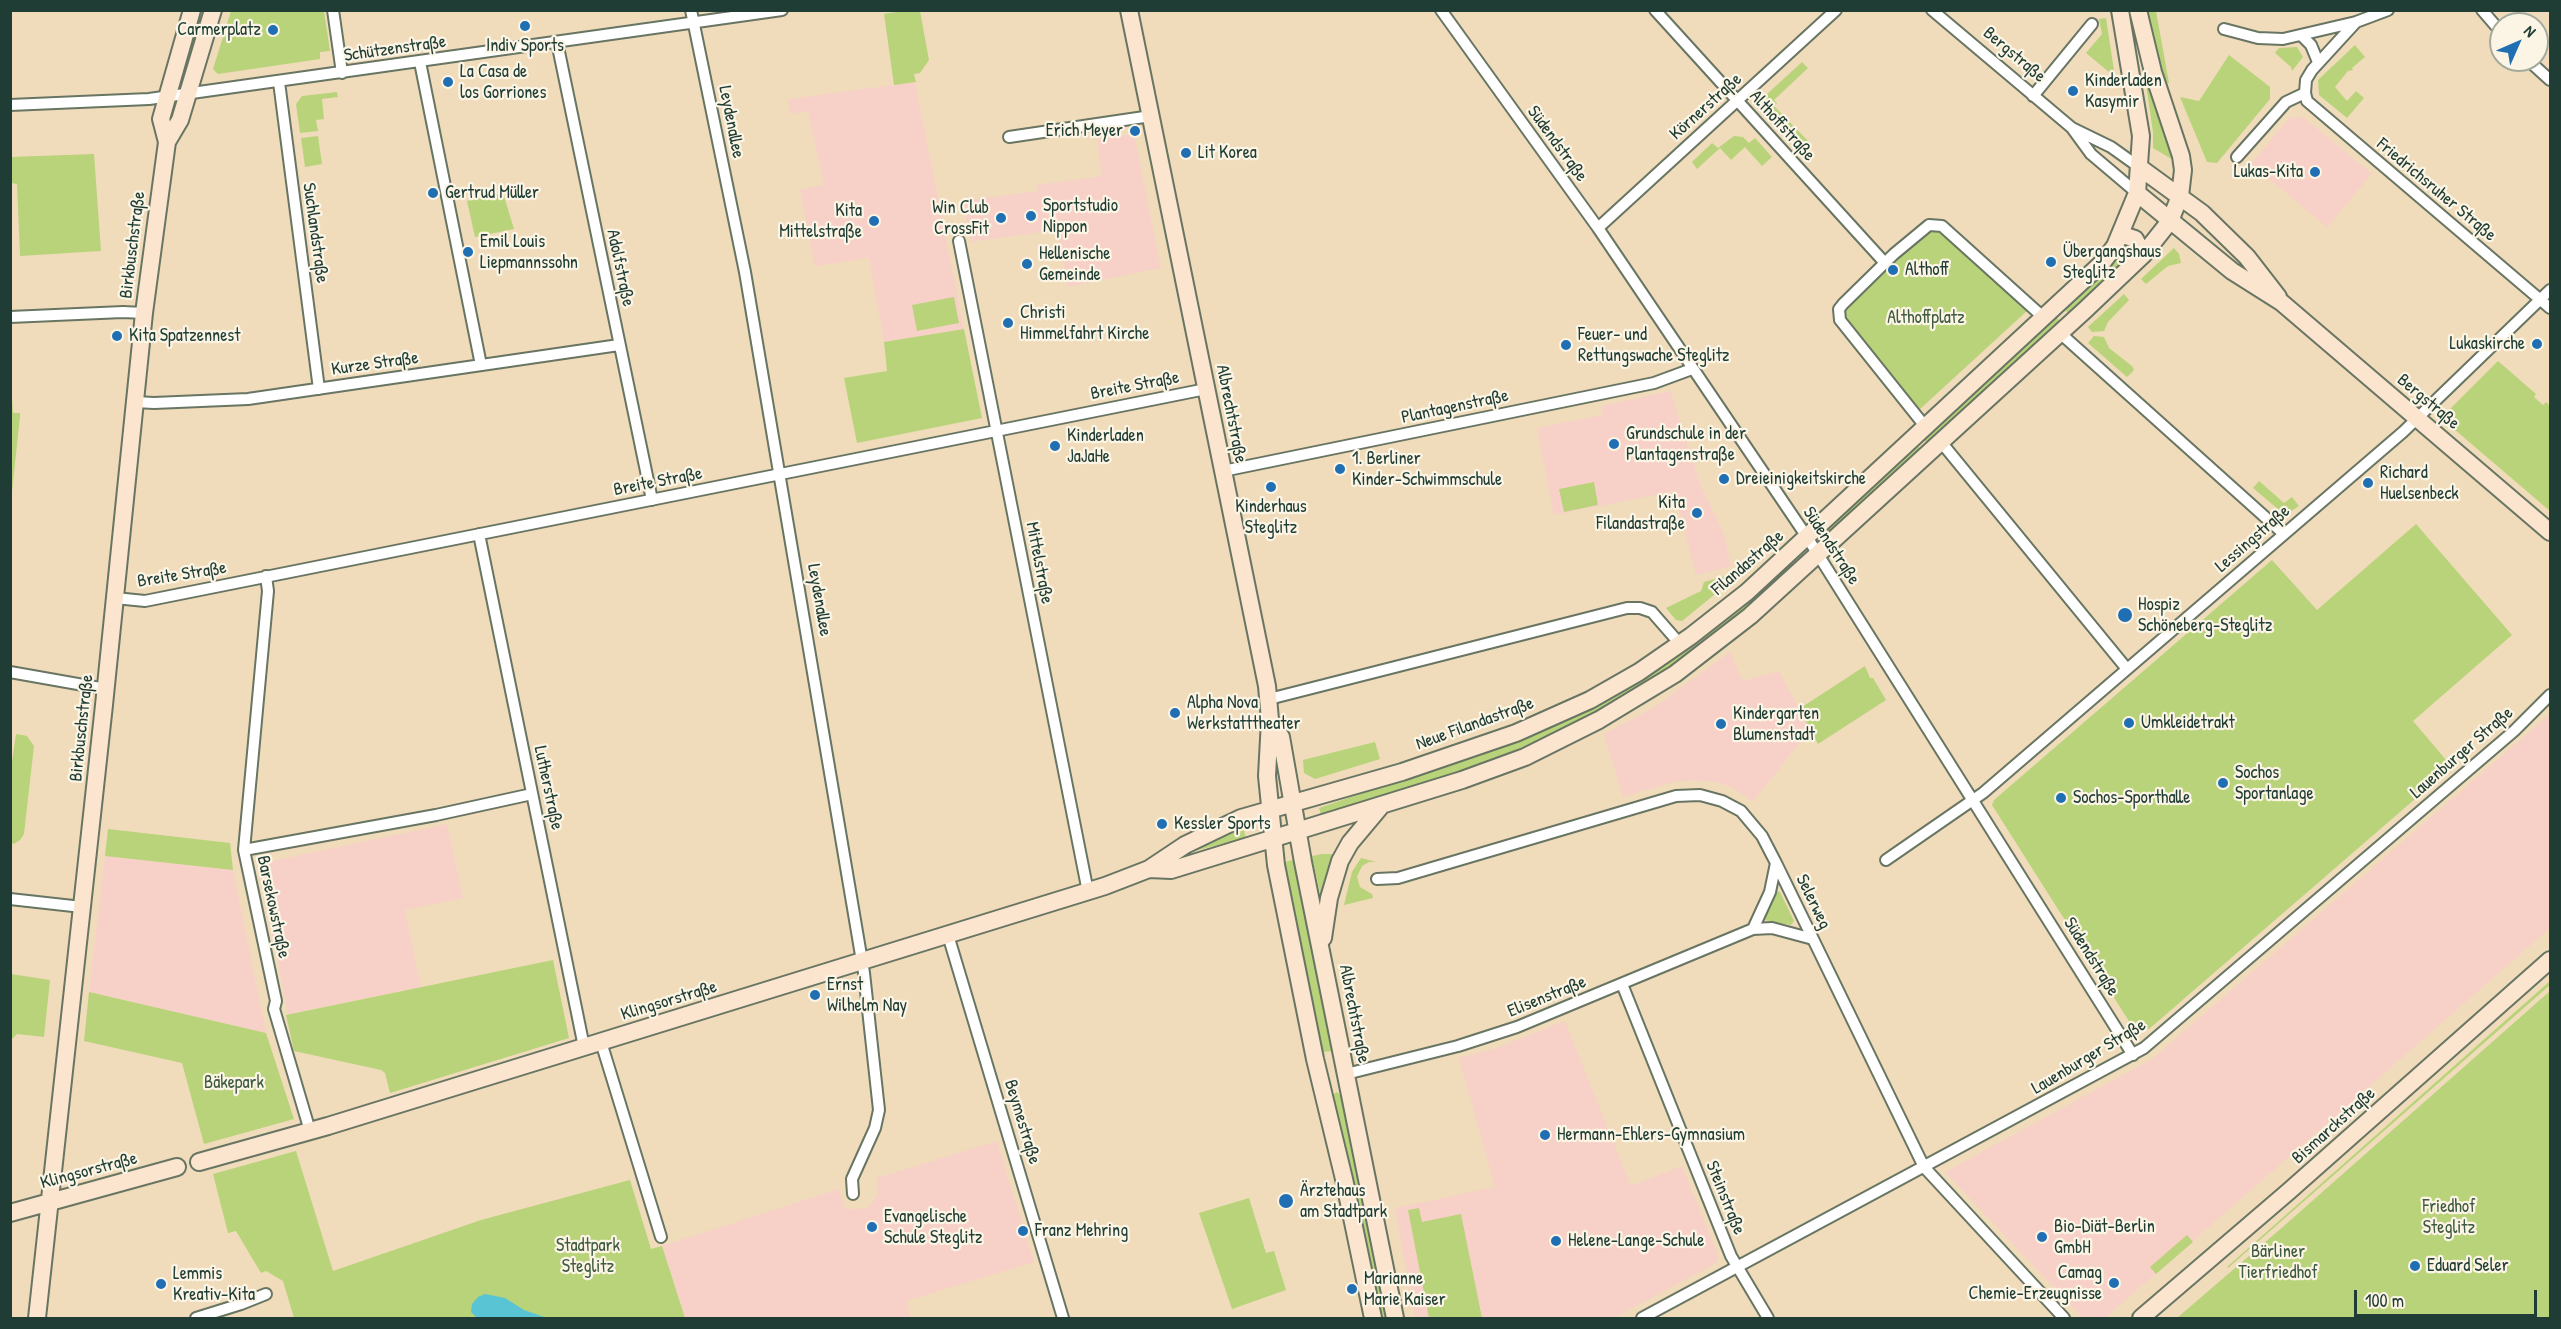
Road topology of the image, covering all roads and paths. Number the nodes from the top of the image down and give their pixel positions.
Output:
1 (192, 10) edge
2 (213, 10) edge
3 (333, 10) edge
4 (691, 10) edge
5 (782, 10) edge
6 (1129, 10) edge
7 (1441, 10) edge
8 (1655, 10) edge
9 (1836, 10) edge
10 (1932, 10) edge
11 (2120, 10) edge
12 (2138, 10) edge
13 (2388, 10) edge
14 (2356, 22) junction
15 (694, 23) junction
16 (2092, 24) dead end
17 (2224, 29) dead end
18 (2302, 36) junction
19 (557, 42) junction
20 (420, 62) junction
21 (2318, 62) junction
22 (342, 73) junction
23 (279, 82) junction
24 (2305, 93) junction
25 (188, 94) junction
26 (2033, 96) junction
27 (167, 97) junction
28 (1737, 100) junction
29 (10, 105) edge
30 (1150, 116) junction
31 (2072, 128) junction
32 (1009, 137) dead end
33 (167, 142) junction
34 (2237, 158) dead end
35 (2139, 167) junction
36 (2137, 193) junction
37 (2180, 196) junction
38 (2169, 221) junction
39 (1598, 228) junction
40 (2120, 234) junction
41 (959, 241) dead end
42 (2143, 255) junction
43 (1885, 263) junction
44 (2550, 290) edge
45 (2541, 300) junction
46 (2281, 302) junction
47 (2550, 308) edge
48 (144, 313) junction
49 (10, 317) edge
50 (2043, 317) junction
51 (2060, 333) junction
52 (620, 345) junction
53 (481, 365) junction
54 (1692, 369) junction
55 (320, 389) junction
56 (1206, 389) junction
57 (135, 402) junction
58 (2418, 418) junction
59 (1924, 425) junction
60 (996, 430) junction
61 (1941, 442) junction
62 (1223, 471) junction
63 (780, 474) junction
64 (652, 500) junction
65 (2550, 532) edge
66 (479, 534) junction
67 (2284, 534) junction
68 (1807, 537) junction
69 (1818, 556) junction
70 (266, 576) junction
71 (116, 598) junction
72 (1680, 644) junction
73 (2127, 669) junction
74 (10, 672) edge
75 (106, 689) junction
76 (2550, 695) edge
77 (1269, 699) junction
78 (1270, 720) junction
79 (532, 794) junction
80 (1973, 801) junction
81 (1293, 803) junction
82 (1384, 803) junction
83 (1270, 809) junction
84 (1298, 831) junction
85 (1272, 838) junction
86 (244, 850) junction
87 (1886, 860) dead end
88 (1776, 863) junction
89 (1149, 869) junction
90 (1377, 879) dead end
91 (1088, 892) junction
92 (10, 898) edge
93 (82, 907) junction
94 (1752, 929) junction
95 (948, 935) junction
96 (1813, 939) junction
97 (1321, 950) junction
98 (2550, 960) edge
99 (863, 961) junction
100 (1622, 984) junction
101 (601, 1042) junction
102 (584, 1047) junction
103 (2133, 1055) junction
104 (1347, 1080) junction
105 (1322, 1092) junction
106 (310, 1131) junction
107 (199, 1162) dead end
108 (177, 1167) dead end
109 (1924, 1167) junction
110 (853, 1194) dead end
111 (50, 1202) junction
112 (10, 1213) edge
113 (661, 1237) dead end
114 (1737, 1267) junction
115 (266, 1294) dead end
116 (37, 1318) edge
117 (196, 1318) edge
118 (1063, 1318) edge
119 (1373, 1318) edge
120 (1395, 1318) edge
121 (1642, 1318) edge
122 (1768, 1318) edge
123 (2064, 1318) edge
124 (2141, 1318) edge

1 - 27 main road, Birkbuschstraße
2 - 25 main road, Birkbuschstraße
3 - 22 street
4 - 15 street, Leydenallee
5 - 15 street, Schützenstraße
6 - 30 main road, Albrechtstraße
7 - 39 street, Südendstraße
8 - 28 street, Althoffstraße
9 - 28 street, Körnerstraße
10 - 26 street, Bergstraße
11 - 35 main road, Filandastraße
12 - 37 main road
13 - 14 street
14 - 18 street
14 - 21 street
15 - 19 street, Schützenstraße
15 - 63 street, Leydenallee
16 - 26 street
17 - 18 street
18 - 21 street
19 - 20 street, Schützenstraße
19 - 52 street, Adolfstraße
20 - 22 street, Schützenstraße
20 - 53 street
21 - 24 street
22 - 23 street, Schützenstraße
23 - 25 street, Schützenstraße
23 - 55 street, Suchlandstraße
24 - 34 street
24 - 45 street, Friedrichsruher Straße
25 - 27 street, Schützenstraße
25 - 33 main road, Birkbuschstraße
26 - 31 street, Bergstraße
27 - 29 street, Schützenstraße
27 - 33 main road, Birkbuschstraße
28 - 39 street, Körnerstraße
28 - 43 street, Althoffstraße
30 - 32 street
30 - 56 main road, Albrechtstraße
31 - 35 street, Bergstraße
31 - 36 street, Bergstraße
33 - 48 main road, Birkbuschstraße
35 - 36 main road, Filandastraße
35 - 37 main road, Bergstraße
36 - 38 main road, Bergstraße
36 - 40 main road, Filandastraße
37 - 38 main road
37 - 46 main road, Bergstraße
38 - 42 main road
38 - 46 main road, Bergstraße
39 - 54 street, Südendstraße
40 - 42 main road
40 - 50 main road, Filandastraße
41 - 60 street, Mittelstraße
42 - 51 main road
43 - 50 street
43 - 59 street
44 - 45 street, Lessingstraße
45 - 47 street, Friedrichsruher Straße
45 - 58 street, Lessingstraße
46 - 58 main road, Bergstraße
48 - 49 street
48 - 57 main road, Birkbuschstraße
50 - 59 main road, Filandastraße
51 - 61 main road
51 - 67 street
52 - 53 street, Kurze Straße
52 - 64 street, Adolfstraße
53 - 55 street, Kurze Straße
54 - 62 street, Plantagenstraße
54 - 68 street, Südendstraße
55 - 57 street, Kurze Straße
56 - 60 street, Breite Straße
56 - 62 main road, Albrechtstraße
57 - 71 main road, Birkbuschstraße
58 - 65 main road, Bergstraße
58 - 67 street, Lessingstraße
59 - 68 main road, Filandastraße
60 - 63 street, Breite Straße
60 - 91 street, Mittelstraße
61 - 69 main road
61 - 73 street
62 - 77 main road, Albrechtstraße
63 - 64 street, Breite Straße
63 - 99 street, Leydenallee
64 - 66 street, Breite Straße
66 - 70 street, Breite Straße
66 - 79 street, Lutherstraße
67 - 73 street, Lessingstraße
68 - 69 street, Südendstraße
68 - 72 main road, Filandastraße
69 - 80 street, Südendstraße
69 - 82 main road
70 - 71 street, Breite Straße
70 - 86 street, Barsekowstraße
71 - 75 main road, Birkbuschstraße
72 - 77 street
72 - 81 main road, Neue Filandastraße
73 - 80 street, Lessingstraße
74 - 75 street
75 - 93 main road, Birkbuschstraße
76 - 103 street, Lauenburger Straße
77 - 78 main road, Albrechtstraße
78 - 81 main road, Albrechtstraße
78 - 83 main road, Albrechtstraße
79 - 86 street
79 - 102 street, Lutherstraße
80 - 87 street
80 - 103 street, Südendstraße
81 - 83 main road, Neue Filandastraße
81 - 84 main road, Albrechtstraße
82 - 84 main road
82 - 97 main road
83 - 85 main road, Albrechtstraße
83 - 89 main road, Klingsorstraße
84 - 85 main road
84 - 97 main road, Albrechtstraße
85 - 89 main road, Klingsorstraße
85 - 105 main road, Albrechtstraße
86 - 106 street, Barsekowstraße
88 - 90 street, Selerweg
88 - 94 street
88 - 96 street, Selerweg
89 - 91 main road, Klingsorstraße
91 - 95 main road, Klingsorstraße
92 - 93 street
93 - 111 main road, Birkbuschstraße
94 - 96 street, Elisenstraße
94 - 100 street, Elisenstraße
95 - 99 main road, Klingsorstraße
95 - 118 street, Beymestraße
96 - 109 street, Selerweg
97 - 104 main road, Albrechtstraße
98 - 124 main road, Bismarckstraße
99 - 101 main road, Klingsorstraße
99 - 110 street, Leydenallee
100 - 104 street, Elisenstraße
100 - 114 street, Steinstraße
101 - 102 main road, Klingsorstraße
101 - 113 street
102 - 106 main road, Klingsorstraße
103 - 109 street, Lauenburger Straße
104 - 105 main road
104 - 120 main road, Albrechtstraße
105 - 119 main road, Albrechtstraße
106 - 107 main road, Klingsorstraße
108 - 111 main road, Klingsorstraße
109 - 114 street, Lauenburger Straße
109 - 123 street, Selerweg
111 - 112 main road, Klingsorstraße
111 - 116 main road, Birkbuschstraße
114 - 121 street, Lauenburger Straße
114 - 122 street, Steinstraße
115 - 117 street

